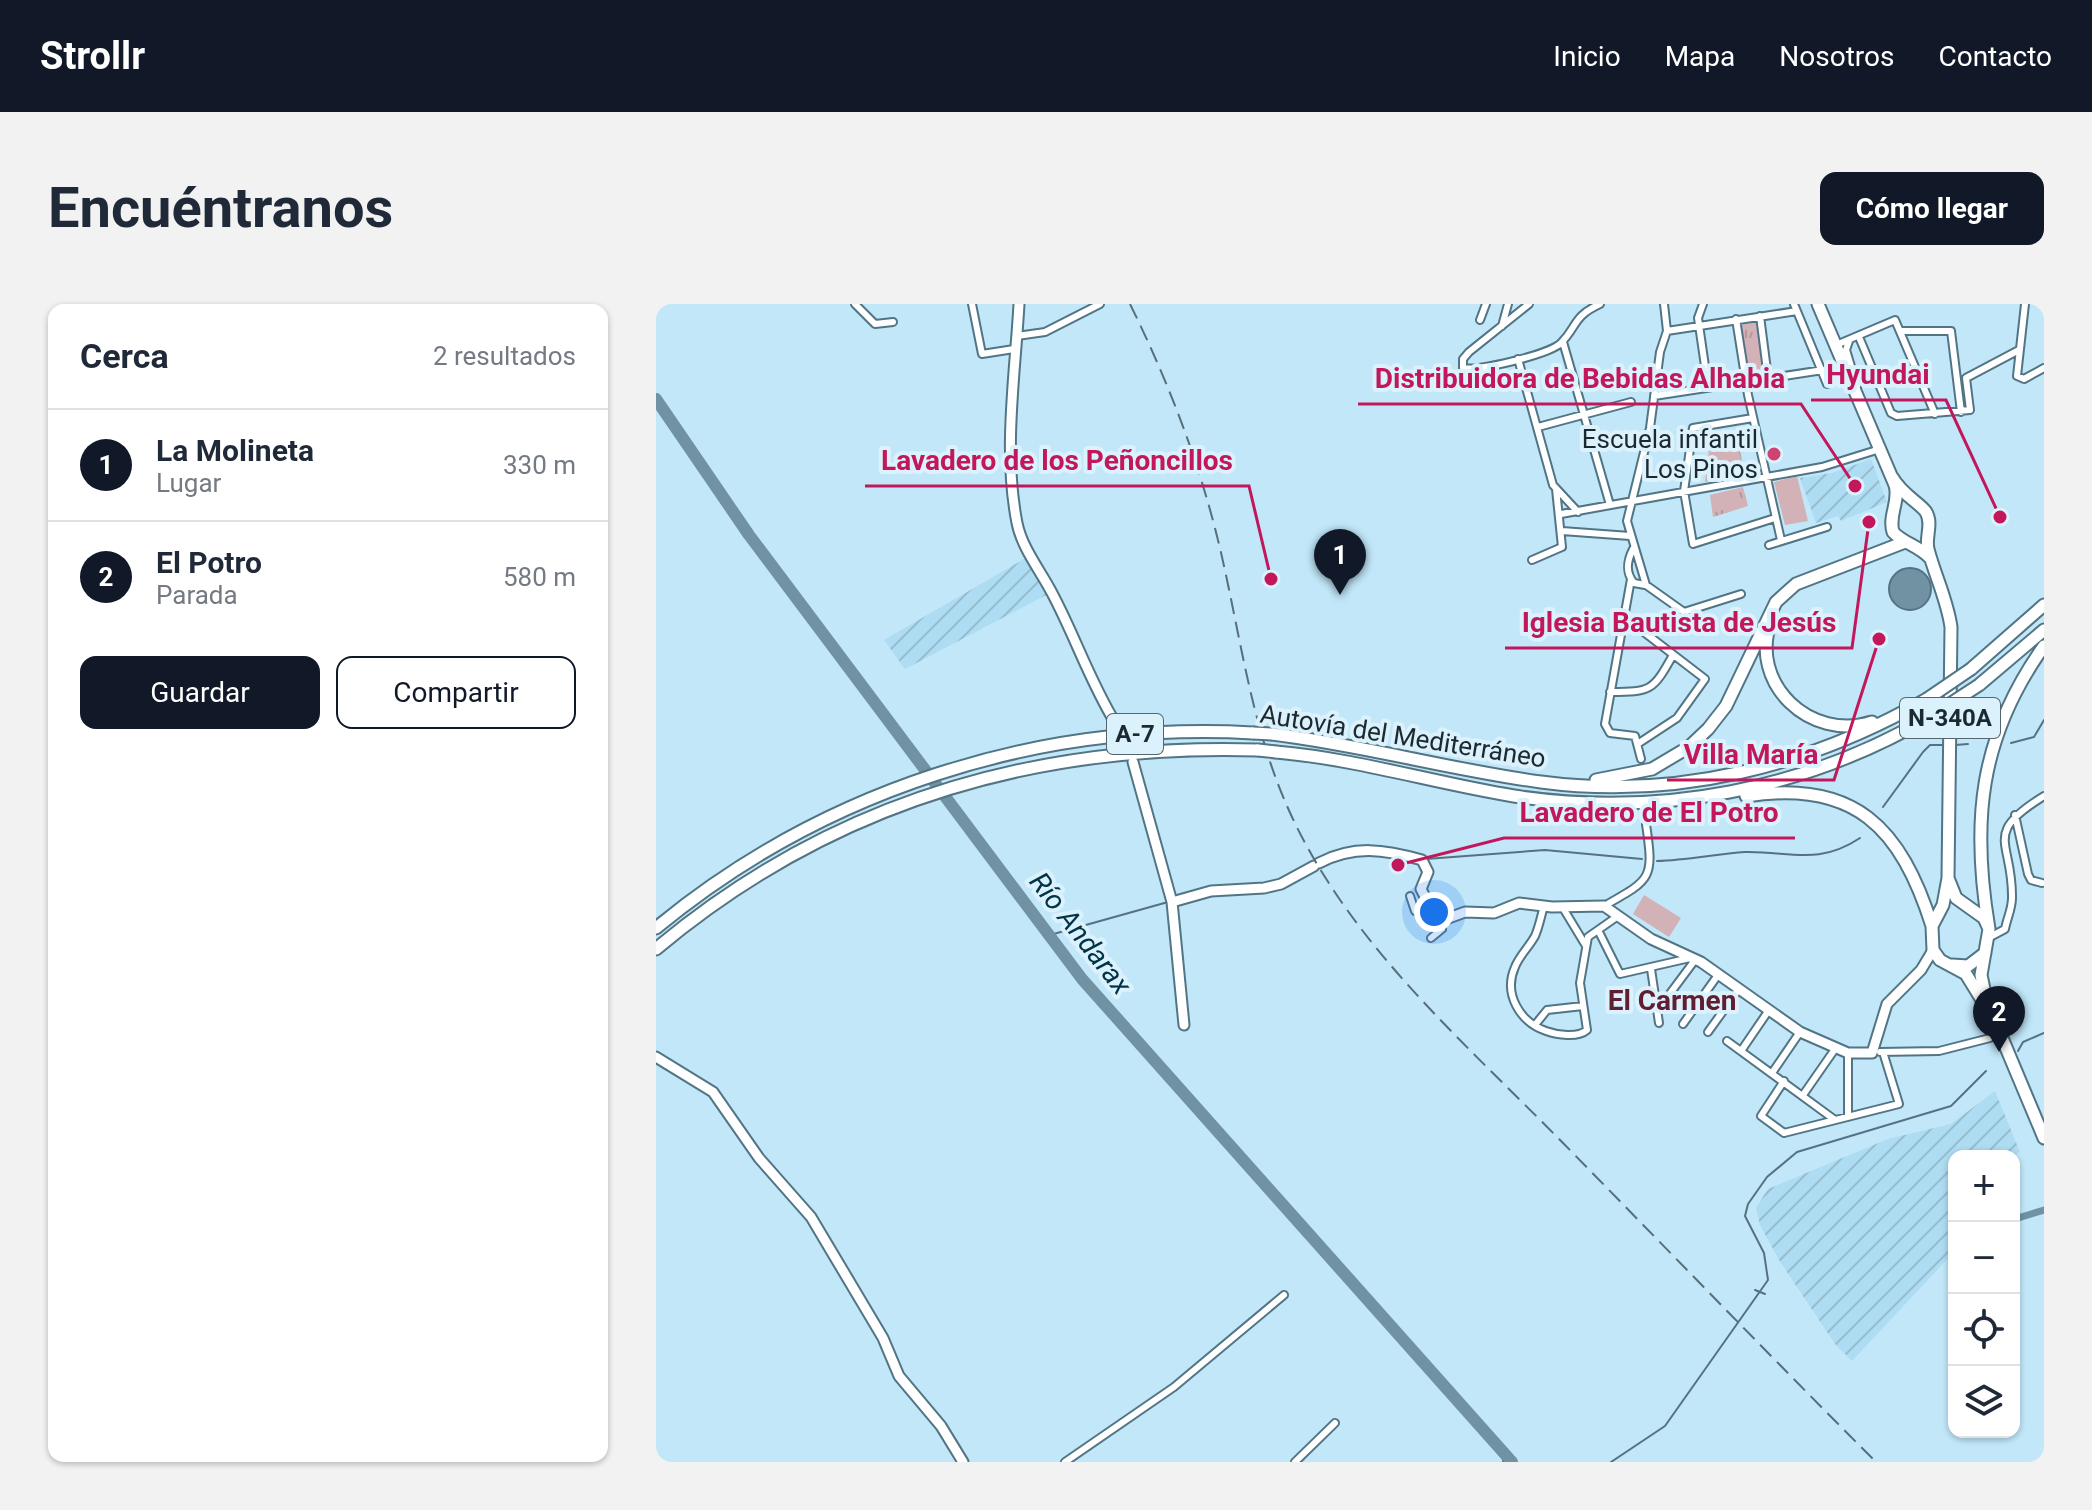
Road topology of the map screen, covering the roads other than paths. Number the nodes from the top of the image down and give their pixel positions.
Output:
1 (855, 304) edge
2 (972, 304) edge
3 (1019, 304) edge
4 (1100, 304) edge
5 (1486, 304) edge
6 (1508, 304) edge
7 (1529, 304) edge
8 (1600, 304) edge
9 (1664, 304) edge
10 (1703, 304) edge
11 (1818, 304) edge
12 (2025, 304) edge
13 (1795, 308) edge
14 (1760, 316) junction
15 (1736, 319) junction
16 (1480, 320) dead end
17 (893, 322) dead end
18 (1502, 326) junction
19 (1699, 326) junction
20 (1667, 331) junction
21 (1900, 331) junction
22 (1017, 336) junction
23 (1859, 337) junction
24 (1849, 341) junction
25 (1563, 342) junction
26 (1836, 345) junction
27 (1014, 349) junction
28 (2019, 350) junction
29 (1518, 359) junction
30 (2044, 368) edge
31 (1823, 370) junction
32 (1768, 378) junction
33 (1746, 381) junction
34 (1827, 384) dead end
35 (1708, 387) junction
36 (1654, 396) junction
37 (1858, 397) junction
38 (1631, 402) dead end
39 (1961, 412) junction
40 (1935, 414) junction
41 (1584, 415) junction
42 (1753, 418) junction
43 (1538, 427) junction
44 (1880, 449) junction
45 (1765, 476) junction
46 (1892, 477) junction
47 (1556, 489) junction
48 (1684, 491) junction
49 (1629, 501) junction
50 (1610, 505) junction
51 (1916, 505) junction
52 (1578, 512) junction
53 (1561, 514) junction
54 (1775, 518) junction
55 (1891, 522) junction
56 (1827, 527) dead end
57 (1562, 531) junction
58 (1927, 531) junction
59 (1630, 536) junction
60 (1781, 540) junction
61 (1908, 542) junction
62 (1769, 545) dead end
63 (1633, 549) junction
64 (1860, 558) junction
65 (1532, 560) dead end
66 (1932, 562) junction
67 (1631, 579) junction
68 (1646, 585) junction
69 (1786, 593) junction
70 (1741, 594) dead end
71 (2044, 605) edge
72 (1623, 616) junction
73 (2044, 630) edge
74 (2044, 646) edge
75 (1673, 655) junction
76 (1610, 692) junction
77 (1907, 710) junction
78 (1116, 724) tunnel mouth
79 (1639, 743) junction
80 (1641, 759) tunnel mouth
81 (1133, 762) tunnel mouth
82 (1567, 785) junction
83 (2044, 796) edge
84 (1710, 797) junction
85 (2015, 815) junction
86 (1646, 824) tunnel mouth
87 (1948, 878) junction
88 (2042, 883) edge
89 (1425, 896) junction
90 (1172, 902) junction
91 (1544, 906) junction
92 (1604, 906) junction
93 (1967, 907) junction
94 (1563, 908) junction
95 (1415, 911) dead end
96 (1618, 916) junction
97 (1935, 921) junction
98 (1438, 922) junction
99 (656, 928) edge
100 (1598, 930) junction
101 (1990, 933) junction
102 (1431, 938) dead end
103 (1586, 946) junction
104 (656, 949) edge
105 (1933, 950) junction
106 (1985, 953) junction
107 (1693, 959) junction
108 (1947, 964) junction
109 (1651, 969) junction
110 (1921, 970) junction
111 (1718, 975) junction
112 (1739, 989) junction
113 (1583, 1006) junction
114 (1769, 1010) junction
115 (1657, 1011) junction
116 (1993, 1018) junction
117 (1659, 1023) dead end
118 (1683, 1024) dead end
119 (1184, 1025) dead end
120 (1535, 1025) junction
121 (1708, 1032) dead end
122 (1800, 1032) junction
123 (1990, 1038) dead end
124 (1727, 1041) dead end
125 (1835, 1049) junction
126 (1741, 1051) junction
127 (1883, 1052) junction
128 (1848, 1053) junction
129 (1872, 1053) junction
130 (656, 1057) edge
131 (1772, 1073) junction
132 (1784, 1081) junction
133 (1803, 1095) junction
134 (1848, 1117) junction
135 (1835, 1120) junction
136 (2044, 1138) edge
137 (1284, 1295) dead end
138 (1335, 1423) dead end
139 (963, 1462) edge
140 (1065, 1462) edge
141 (1295, 1462) edge

1 - 17 street
2 - 27 street
3 - 22 street
4 - 22 street
5 - 16 street
6 - 18 street
7 - 18 street
8 - 25 street
9 - 20 street
10 - 19 street
11 - 26 highway, N-340A
12 - 28 street
13 - 14 street
13 - 31 street
14 - 15 street
14 - 32 street
15 - 19 street
15 - 33 street
18 - 29 street
19 - 20 street
19 - 35 street
20 - 36 street
21 - 23 street
21 - 39 street
21 - 40 street
22 - 27 street
23 - 24 street
23 - 40 street
24 - 26 street
24 - 37 street
25 - 29 street
25 - 41 street
26 - 37 highway, N-340A
27 - 78 street
28 - 30 street
28 - 39 street
29 - 43 street
31 - 32 street
31 - 34 street
32 - 33 street
33 - 35 street
33 - 42 street
35 - 36 street
36 - 49 street
37 - 44 highway, N-340A
38 - 41 street
39 - 40 street
41 - 43 street
41 - 50 street
42 - 45 street
42 - 48 street
43 - 47 street
44 - 45 street
44 - 46 highway, N-340A
45 - 48 street
45 - 54 street
46 - 51 highway, N-340A
46 - 55 highway, N-340A
47 - 52 street
47 - 53 street
48 - 49 street
48 - 54 street
49 - 50 street
49 - 59 street
50 - 52 street
51 - 55 highway
51 - 58 highway, N-340A
52 - 53 street
53 - 57 street
54 - 60 street
55 - 61 highway
55 - 64 highway
56 - 60 street
57 - 59 street
57 - 65 street
58 - 61 highway
58 - 66 highway, N-340A
59 - 63 street
60 - 62 street
61 - 64 highway
61 - 66 highway
63 - 67 street
63 - 68 street
64 - 69 highway
66 - 87 highway, N-340A
67 - 68 street
67 - 72 street
68 - 70 street
69 - 77 highway
69 - 82 highway
71 - 77 highway, Autovía del Mediterráneo / A-7, bridge
72 - 75 street
72 - 76 street
73 - 84 highway, Autovía del Mediterráneo / A-7, bridge
74 - 101 highway
75 - 76 street
75 - 79 street
76 - 79 street
77 - 82 highway, Autovía del Mediterráneo / A-7
79 - 80 street
81 - 90 street
82 - 99 highway, Autovía del Mediterráneo / A-7, bridge
83 - 85 street
84 - 97 highway
84 - 104 highway, Autovía del Mediterráneo / A-7, bridge
85 - 88 street
85 - 101 street
86 - 92 street
87 - 93 highway
87 - 97 highway, N-340A
89 - 90 street
89 - 95 street
89 - 98 street
90 - 119 street
91 - 94 street
91 - 98 street
91 - 120 street
92 - 94 street
92 - 96 street
93 - 97 highway
93 - 101 highway
94 - 103 street
96 - 100 street
96 - 107 street
97 - 105 highway, N-340A
98 - 102 street
100 - 103 street
100 - 109 street
101 - 106 highway
103 - 113 street
105 - 108 highway
105 - 110 street
106 - 108 highway
106 - 116 highway
107 - 109 street
107 - 111 street
107 - 115 street
108 - 110 street
108 - 116 highway
109 - 115 street
110 - 129 street
111 - 112 street
111 - 118 street
112 - 114 street
112 - 121 street
113 - 120 street
113 - 120 street
114 - 122 street
114 - 126 street
115 - 117 street
116 - 136 highway
122 - 125 street
122 - 131 street
123 - 127 street
124 - 126 street
125 - 128 street
125 - 133 street
126 - 131 street
127 - 129 street
127 - 134 street
128 - 129 street
128 - 134 street
130 - 139 street
131 - 132 street
132 - 133 street
132 - 135 street
133 - 135 street
134 - 135 street
137 - 140 street
138 - 141 street

